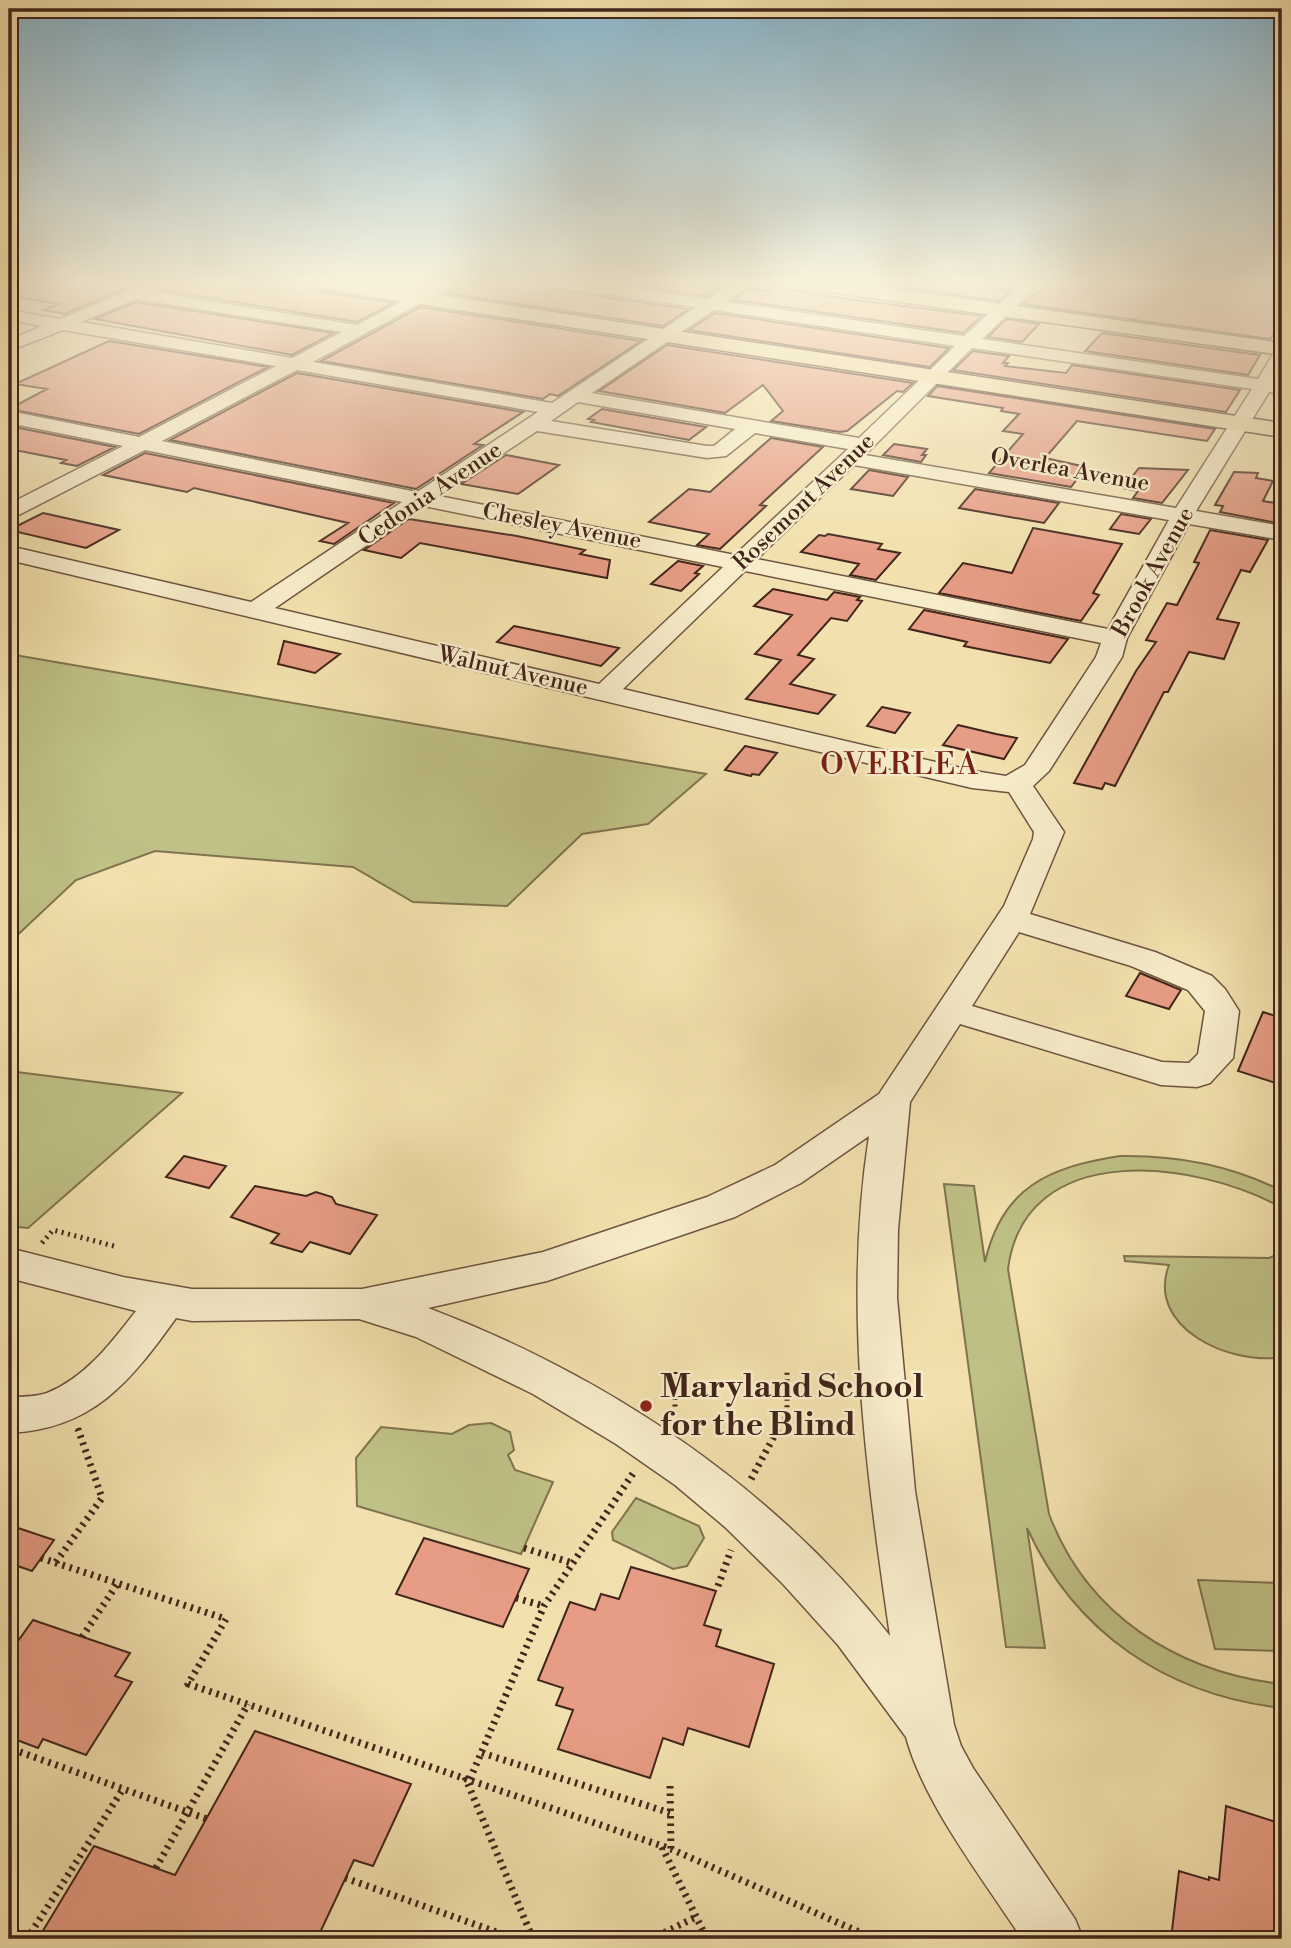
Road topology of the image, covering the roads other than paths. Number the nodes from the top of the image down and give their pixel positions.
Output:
1 (277, 373) edge
2 (352, 373) edge
3 (610, 373) edge
4 (908, 373) edge
5 (939, 373) edge
6 (1177, 373) edge
7 (935, 377) junction
8 (1273, 387) edge
9 (575, 396) junction
10 (556, 409) junction
11 (9, 417) edge
12 (533, 424) junction
13 (1241, 424) junction
14 (751, 426) junction
15 (1282, 430) edge
16 (141, 443) junction
17 (856, 452) junction
18 (424, 498) junction
19 (9, 513) edge
20 (1182, 516) junction
21 (1282, 533) edge
22 (9, 553) edge
23 (741, 563) junction
24 (254, 611) junction
25 (1115, 638) junction
26 (605, 692) junction
27 (1017, 783) junction
28 (1012, 919) junction
29 (953, 1011) junction
30 (892, 1102) junction
31 (24, 1255) edge
32 (165, 1302) junction
33 (359, 1304) junction
34 (9, 1415) edge
35 (929, 1726) junction
36 (1055, 1939) edge

1 - 16 street
2 - 10 street
3 - 9 street, Cedonia Avenue
4 - 7 main road
5 - 7 street, Rosemont Avenue
6 - 8 street
7 - 13 main road
7 - 17 street, Rosemont Avenue
8 - 13 street, Brook Avenue
9 - 10 street, Cedonia Avenue
9 - 14 street, Overlea Avenue
10 - 12 street, Cedonia Avenue
11 - 16 street, Chesley Avenue
12 - 14 street
12 - 18 street, Cedonia Avenue
13 - 15 main road
13 - 20 street, Brook Avenue
14 - 17 street, Overlea Avenue
16 - 18 street, Chesley Avenue
16 - 19 street
17 - 20 street, Overlea Avenue
17 - 23 street, Rosemont Avenue
18 - 23 street, Chesley Avenue
18 - 24 street, Cedonia Avenue
20 - 21 street, Overlea Avenue
20 - 25 street, Brook Avenue
22 - 24 street, Walnut Avenue
23 - 25 street, Chesley Avenue
23 - 26 street, Rosemont Avenue
24 - 26 street, Walnut Avenue
25 - 27 street, Brook Avenue
26 - 27 street, Walnut Avenue
27 - 28 street
28 - 29 street
28 - 29 street
29 - 30 street
30 - 33 street
30 - 35 street
31 - 32 street
32 - 33 street
32 - 34 street
33 - 35 street
35 - 36 street

